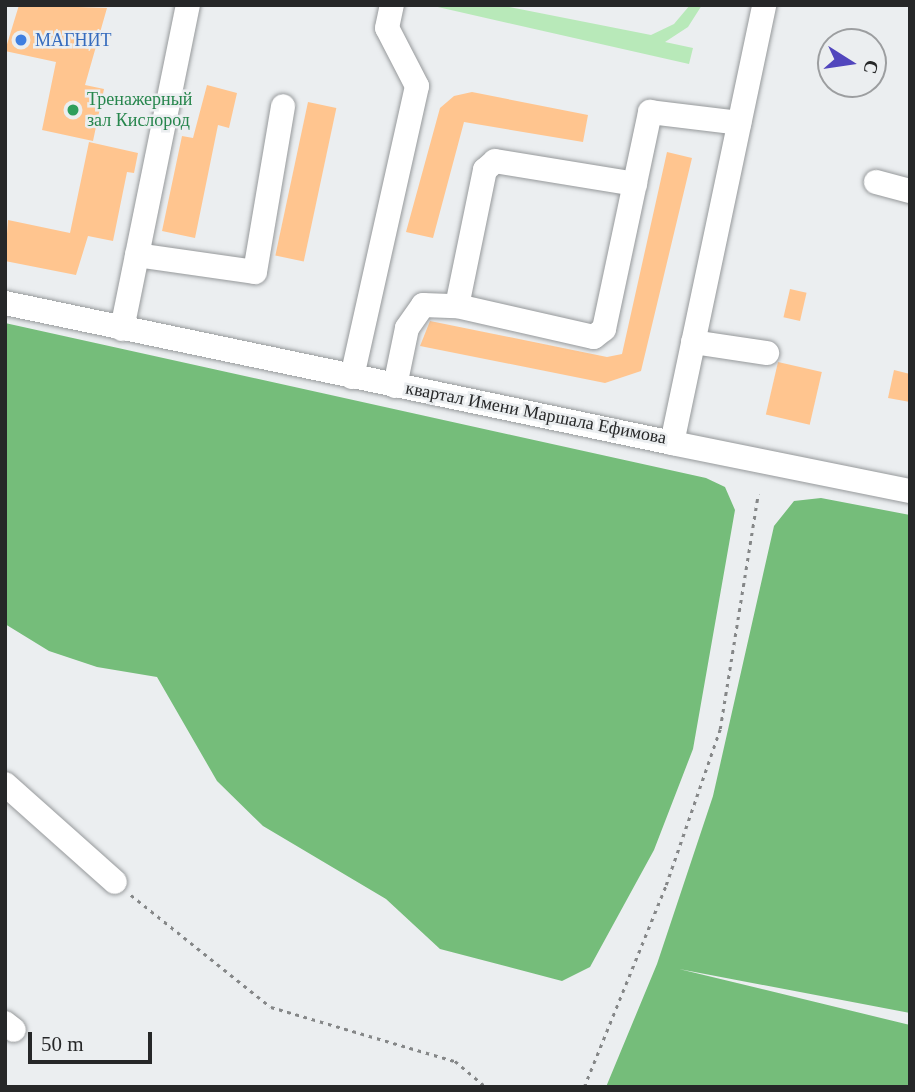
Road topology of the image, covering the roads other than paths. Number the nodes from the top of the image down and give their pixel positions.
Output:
1 (188, 5) edge
2 (392, 5) edge
3 (764, 5) edge
4 (283, 106) dead end
5 (739, 123) junction
6 (876, 182) dead end
7 (635, 184) junction
8 (910, 191) edge
9 (137, 255) junction
10 (5, 303) edge
11 (457, 306) junction
12 (122, 329) junction
13 (693, 342) junction
14 (766, 353) dead end
15 (352, 377) junction
16 (395, 386) junction
17 (672, 443) junction
18 (910, 491) edge
19 (8, 792) edge
20 (115, 882) road end

1 - 9 street
2 - 15 street
3 - 5 street, квартал Имени Маршала Ефимова
4 - 9 street
5 - 7 street
5 - 13 street, квартал Имени Маршала Ефимова
6 - 8 street
7 - 11 street
7 - 11 street
9 - 12 street
10 - 12 street, квартал Имени Маршала Ефимова
11 - 16 street
12 - 15 street, квартал Имени Маршала Ефимова
13 - 14 street
13 - 17 street, квартал Имени Маршала Ефимова
15 - 16 street, квартал Имени Маршала Ефимова
16 - 17 street, квартал Имени Маршала Ефимова
17 - 18 street
19 - 20 street

